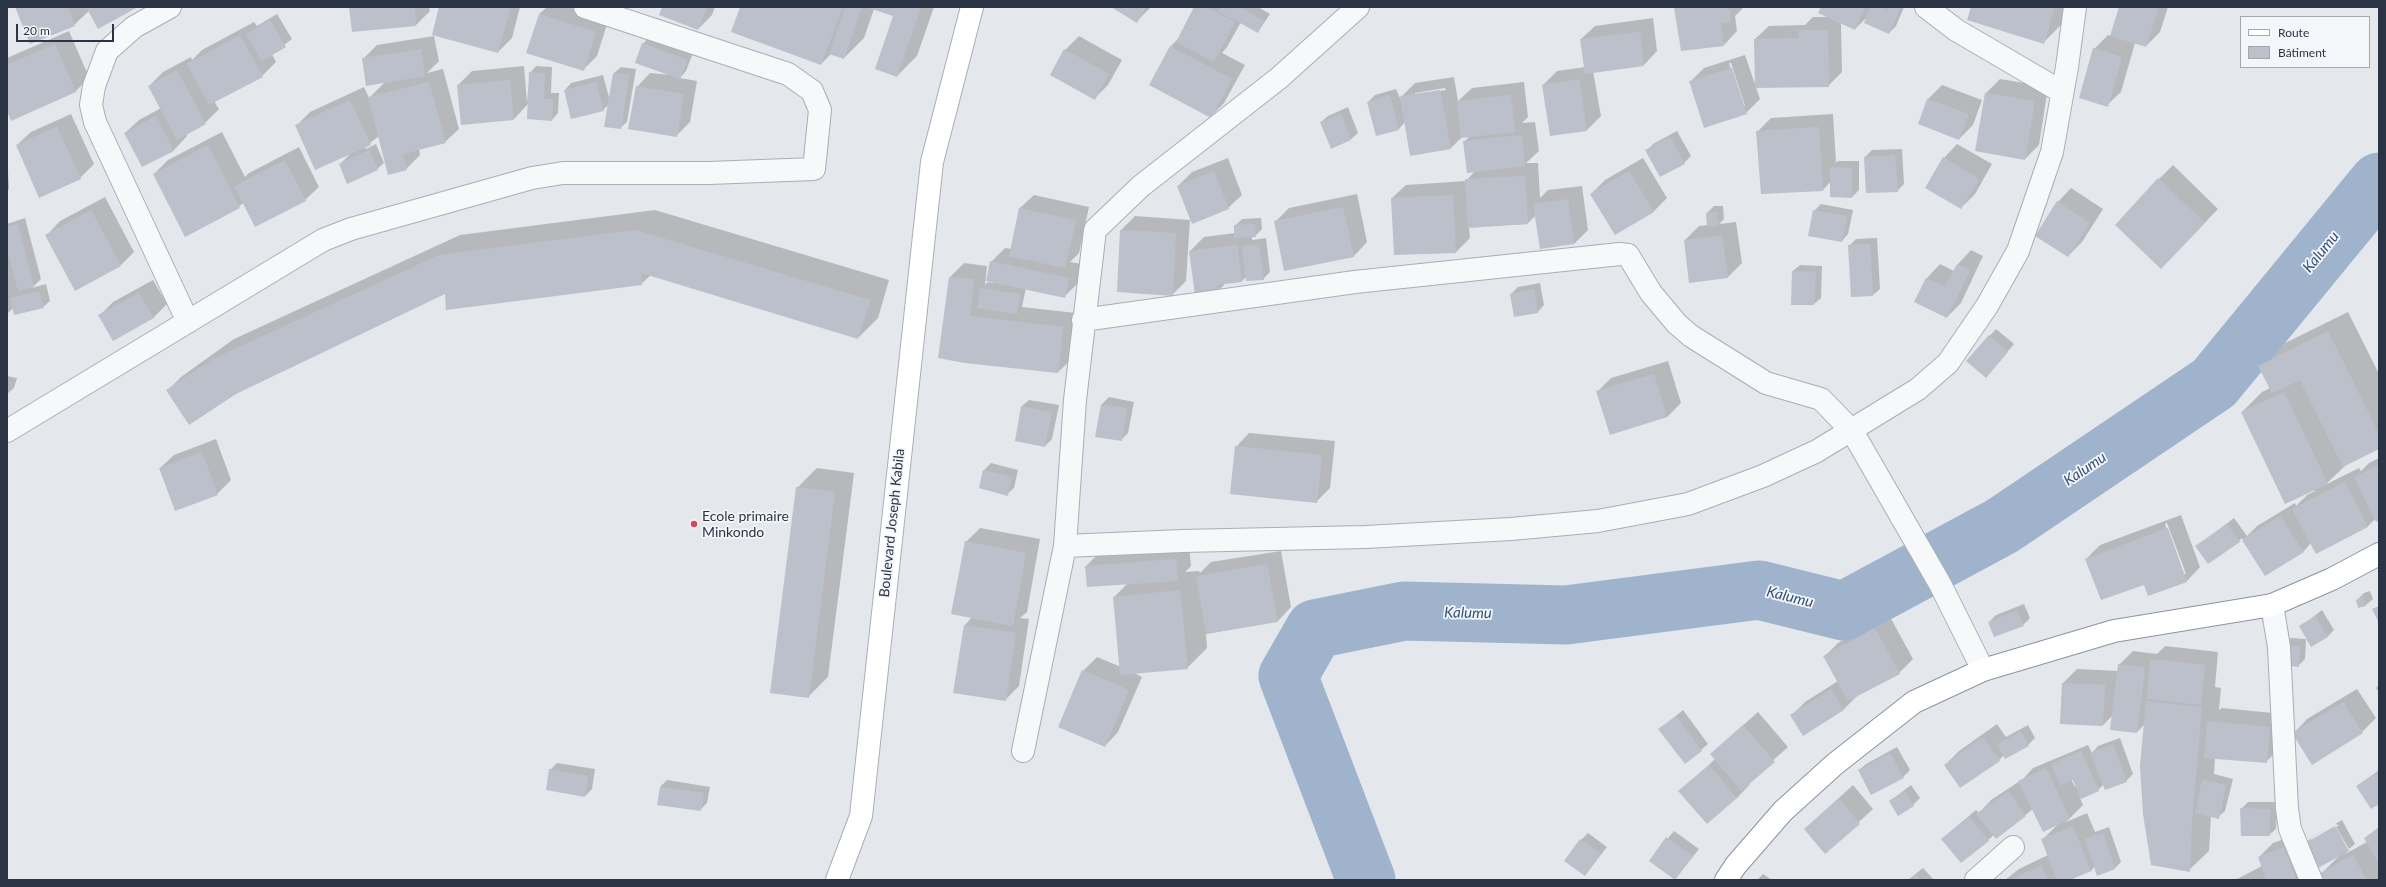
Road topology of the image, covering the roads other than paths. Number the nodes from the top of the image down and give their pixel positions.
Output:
1 (170, 7) edge
2 (585, 7) edge
3 (972, 7) edge
4 (1358, 7) edge
5 (1926, 7) edge
6 (2075, 7) edge
7 (2062, 92) junction
8 (1083, 320) junction
9 (188, 322) junction
10 (7, 431) edge
11 (1852, 431) junction
12 (1064, 546) junction
13 (2379, 554) edge
14 (2272, 605) junction
15 (1983, 670) junction
16 (1023, 751) dead end
17 (2013, 848) dead end
18 (837, 880) edge
19 (1726, 880) edge
20 (1976, 880) edge
21 (2311, 880) edge

1 - 9 street
2 - 9 street
3 - 18 main road, Boulevard Joseph Kabila
4 - 8 street
5 - 7 street
6 - 7 street
7 - 11 street
8 - 11 street
8 - 12 street
9 - 10 street
11 - 12 street
11 - 15 street
12 - 16 street
13 - 14 main road
14 - 15 main road
14 - 21 street
15 - 19 main road
17 - 20 street

